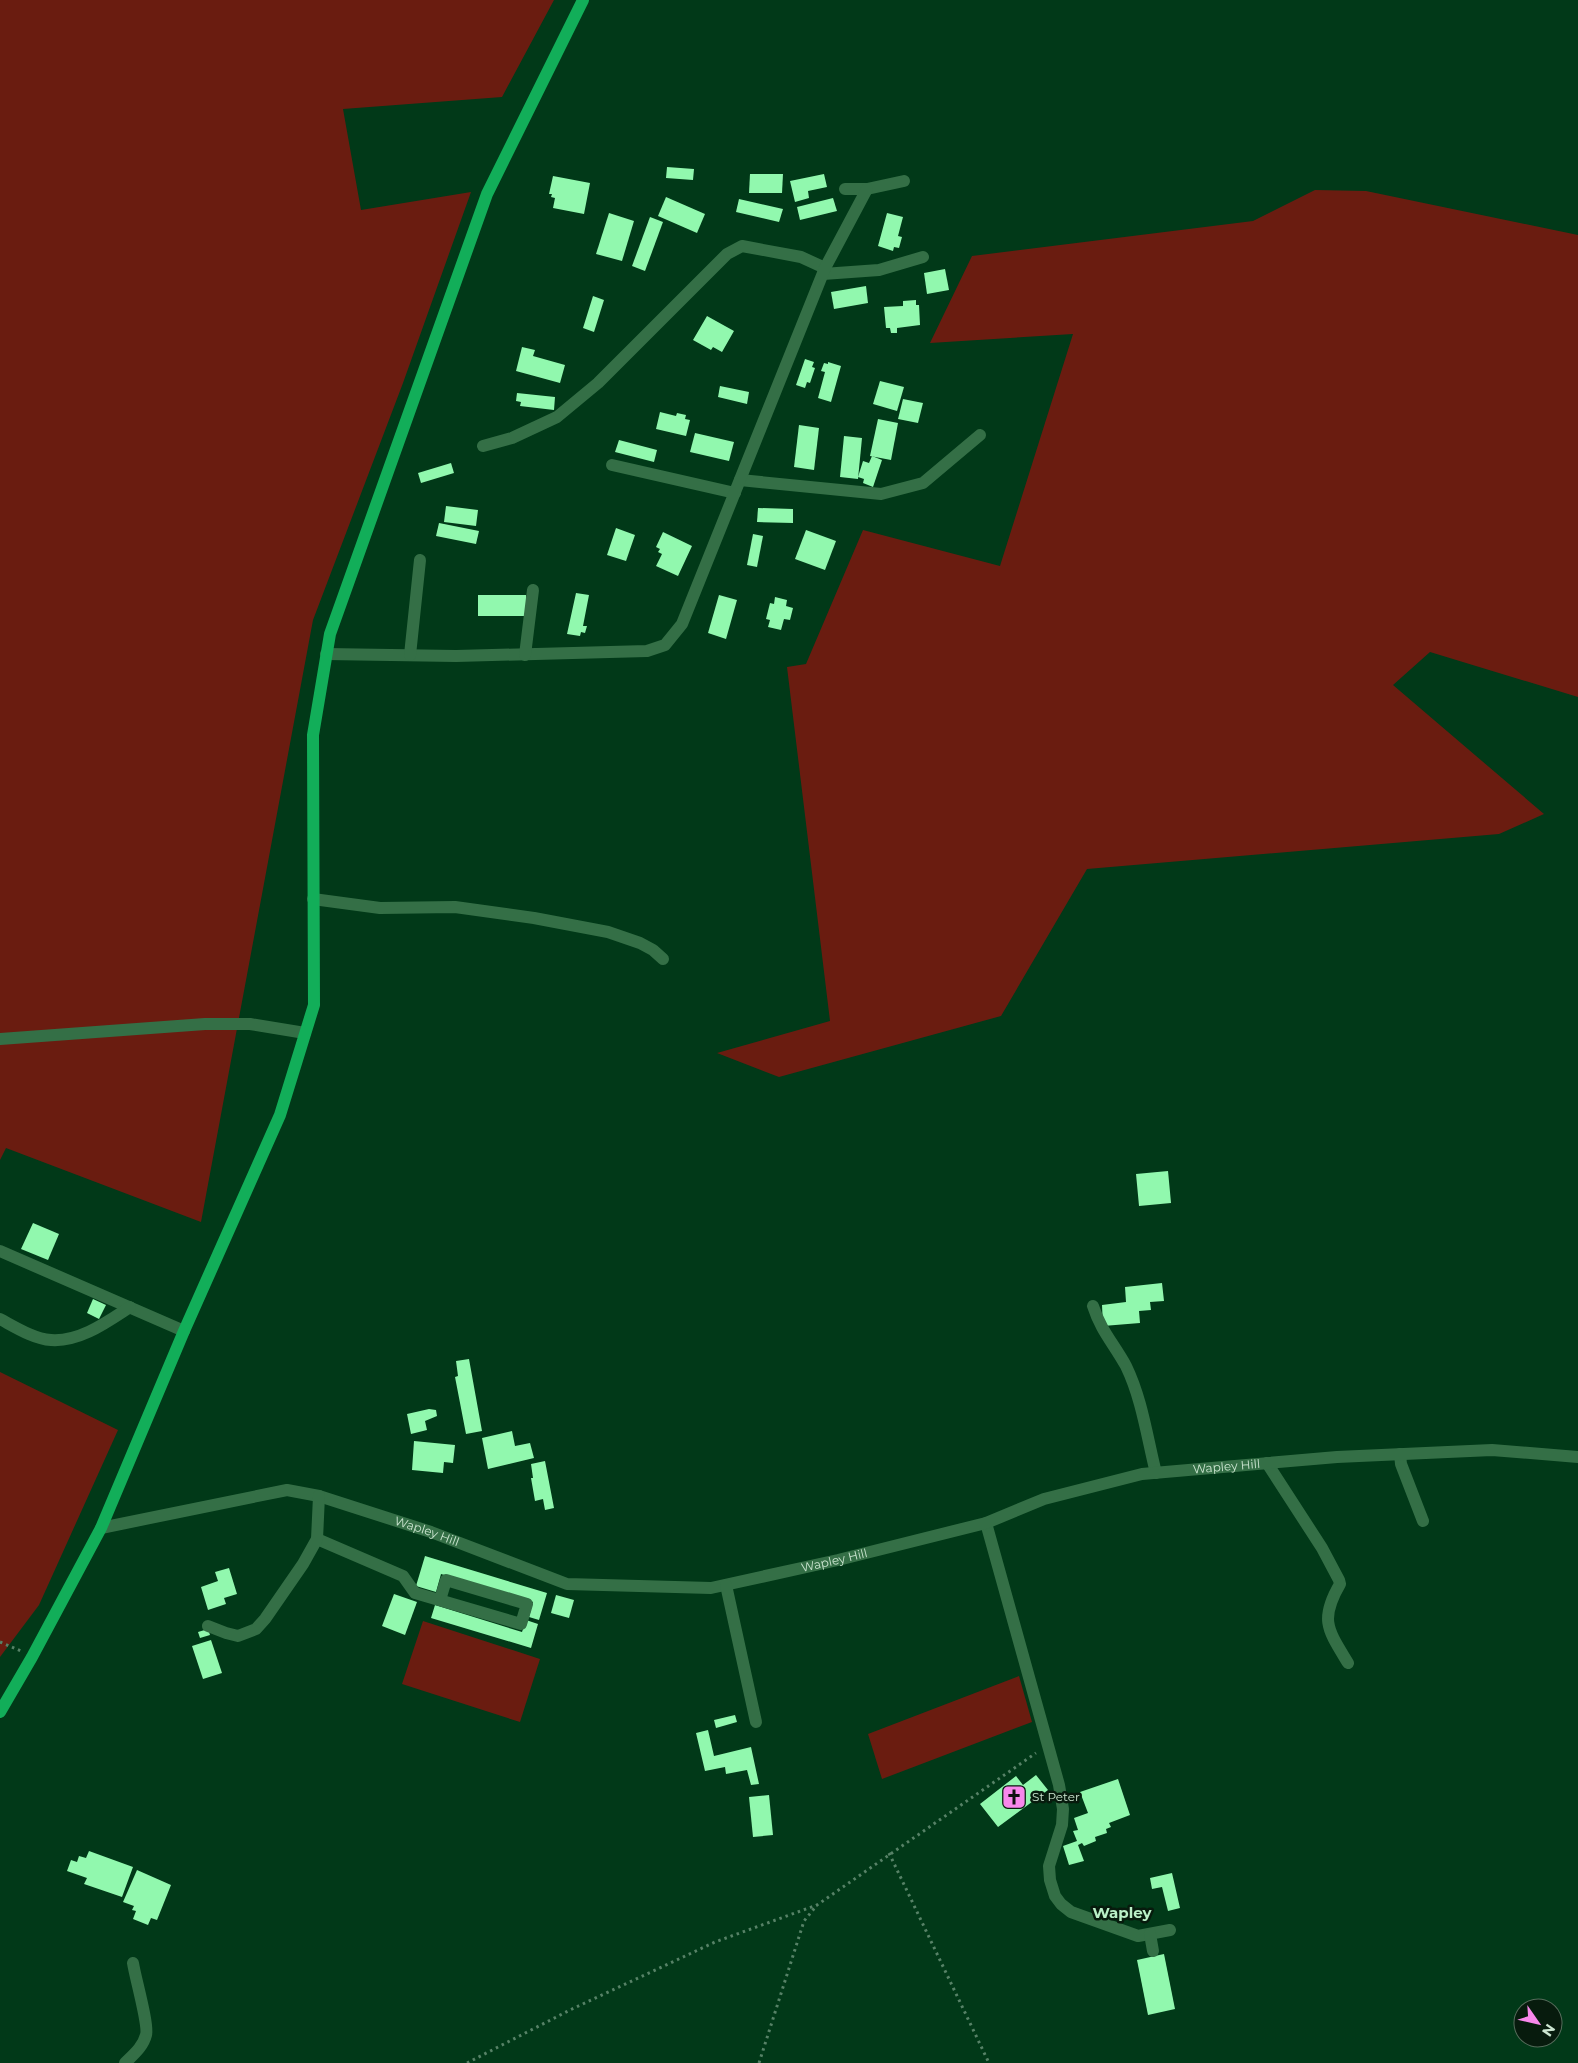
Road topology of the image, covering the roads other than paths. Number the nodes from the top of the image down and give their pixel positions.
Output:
1 (583, 0) edge
2 (904, 181) dead end
3 (845, 189) dead end
4 (867, 189) junction
5 (923, 257) dead end
6 (824, 271) junction
7 (980, 435) dead end
8 (483, 446) dead end
9 (612, 465) dead end
10 (740, 480) junction
11 (735, 493) junction
12 (420, 560) dead end
13 (533, 590) dead end
14 (326, 654) junction
15 (525, 654) junction
16 (410, 655) junction
17 (313, 899) junction
18 (663, 959) dead end
19 (305, 1033) junction
20 (0, 1039) edge
21 (0, 1251) edge
22 (1093, 1306) dead end
23 (130, 1307) junction
24 (0, 1319) edge
25 (184, 1330) junction
26 (1400, 1454) junction
27 (1578, 1457) edge
28 (1267, 1463) junction
29 (1156, 1473) junction
30 (319, 1496) junction
31 (1423, 1522) dead end
32 (986, 1523) junction
33 (101, 1528) junction
34 (317, 1539) junction
35 (726, 1585) junction
36 (440, 1600) junction
37 (208, 1626) dead end
38 (1348, 1663) dead end
39 (0, 1712) edge
40 (756, 1722) dead end
41 (1170, 1930) dead end
42 (1150, 1934) junction
43 (1154, 1951) dead end
44 (133, 1963) dead end
45 (125, 2063) edge

1 - 14 main road
2 - 4 street
3 - 4 street
4 - 6 street
5 - 6 street
6 - 8 street
6 - 10 street
7 - 10 street
9 - 11 street
10 - 11 street
11 - 15 street
12 - 16 street
13 - 15 street
14 - 16 street
14 - 17 main road
15 - 16 street
17 - 18 street
17 - 19 main road
19 - 20 street
19 - 25 main road
21 - 23 street
22 - 29 street
23 - 24 street
23 - 25 street
25 - 33 main road
26 - 27 street, Wapley Hill
26 - 28 street, Wapley Hill
26 - 31 street
28 - 29 street, Wapley Hill
28 - 38 street
29 - 32 street, Wapley Hill
30 - 33 street, Wapley Hill
30 - 34 street
30 - 35 street, Wapley Hill
32 - 35 street, Wapley Hill
32 - 42 street
33 - 39 main road
34 - 36 street
34 - 37 street
35 - 40 street
36 - 36 street
41 - 42 street
42 - 43 street
44 - 45 street

